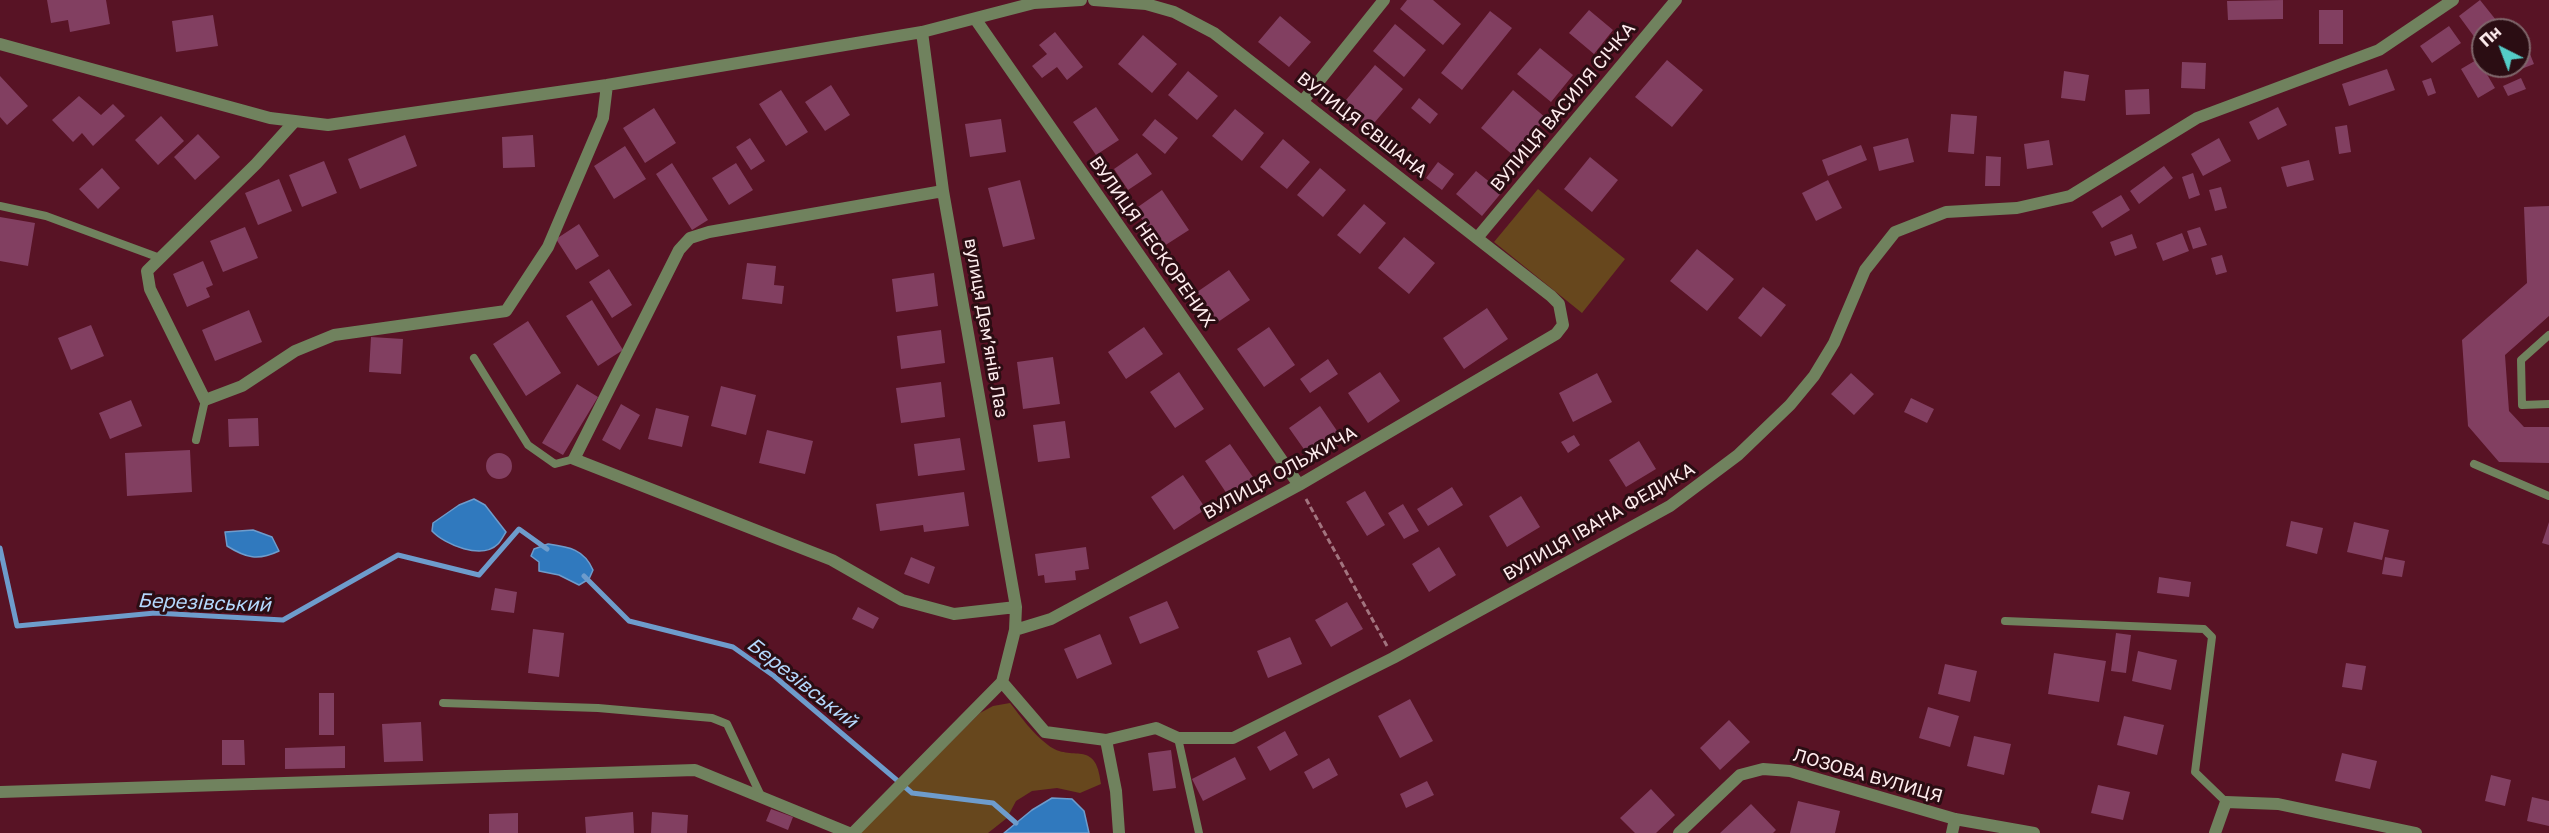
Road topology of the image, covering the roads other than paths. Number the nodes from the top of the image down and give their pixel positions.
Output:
1 (1081, 0) edge
2 (1094, 0) edge
3 (1384, 0) edge
4 (1676, 0) edge
5 (2453, 0) edge
6 (1033, 2) edge
7 (976, 20) junction
8 (922, 32) junction
9 (0, 44) edge
10 (607, 85) junction
11 (1303, 101) junction
12 (295, 121) junction
13 (943, 191) junction
14 (0, 206) edge
15 (1477, 238) junction
16 (160, 258) junction
17 (1556, 334) joint
18 (2549, 334) edge
19 (474, 357) dead end
20 (205, 400) junction
21 (2549, 404) edge
22 (196, 440) dead end
23 (574, 459) junction
24 (2474, 464) dead end
25 (1299, 485) junction
26 (2549, 496) edge
27 (1016, 607) junction
28 (2005, 621) dead end
29 (1015, 630) junction
30 (1002, 682) junction
31 (443, 703) dead end
32 (1178, 738) junction
33 (1106, 740) junction
34 (0, 792) edge
35 (761, 796) junction
36 (2226, 802) junction
37 (1955, 819) junction
38 (851, 833) edge
39 (1119, 833) edge
40 (1199, 833) edge
41 (1678, 833) edge
42 (1952, 833) edge
43 (2034, 833) edge
44 (2215, 833) edge
45 (2416, 833) edge

1 - 6 street
2 - 11 street, ВУЛИЦЯ ЄВШАНА
3 - 11 street
4 - 15 street, ВУЛИЦЯ ВАСИЛЯ СІЧКА
5 - 32 street, ВУЛИЦЯ ІВАНА ФЕДИКА
6 - 7 street
7 - 8 street
7 - 25 street, ВУЛИЦЯ НЕСКОРЕНИХ
8 - 10 street
8 - 13 street, вулиця Демʼянів Лаз
9 - 12 street
10 - 12 street
10 - 20 street
11 - 15 street, ВУЛИЦЯ ЄВШАНА
12 - 16 street
13 - 23 street
13 - 27 street, вулиця Демʼянів Лаз
14 - 16 lane
15 - 17 street, ВУЛИЦЯ ЄВШАНА
16 - 20 street
17 - 25 street, ВУЛИЦЯ ОЛЬЖИЧА
18 - 21 lane
19 - 23 lane
20 - 22 lane
23 - 27 street
24 - 26 lane
25 - 29 street, ВУЛИЦЯ ОЛЬЖИЧА
27 - 29 street, вулиця Демʼянів Лаз
28 - 36 lane
29 - 30 street, вулиця Демʼянів Лаз
30 - 33 street, ВУЛИЦЯ ІВАНА ФЕДИКА
30 - 38 street
31 - 35 lane
32 - 33 street, ВУЛИЦЯ ІВАНА ФЕДИКА
32 - 40 lane
33 - 39 street
34 - 35 street
35 - 38 street
36 - 44 street
36 - 45 street
37 - 41 street, ЛОЗОВА ВУЛИЦЯ
37 - 42 street
37 - 43 street, ЛОЗОВА ВУЛИЦЯ

